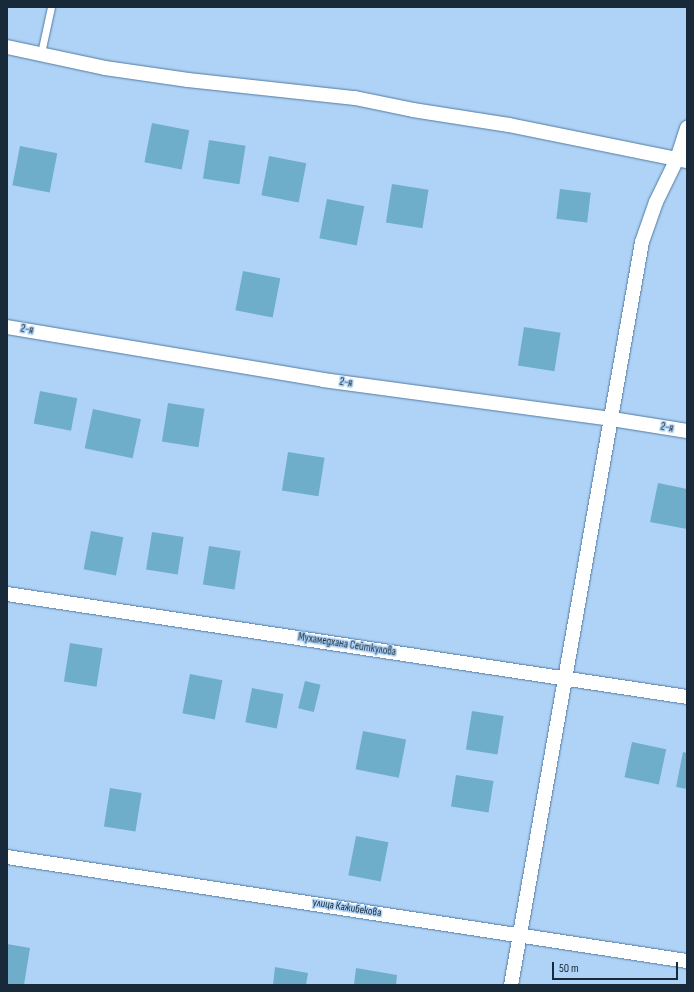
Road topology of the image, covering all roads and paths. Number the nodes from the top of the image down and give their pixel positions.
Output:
1 (51, 7) edge
2 (7, 47) edge
3 (41, 53) junction
4 (687, 128) edge
5 (682, 160) edge
6 (7, 327) edge
7 (612, 418) junction
8 (687, 431) edge
9 (7, 594) edge
10 (564, 678) junction
11 (687, 697) edge
12 (7, 857) edge
13 (520, 934) junction
14 (687, 961) edge
15 (511, 985) edge

1 - 3 lane
2 - 3 street
3 - 5 street
4 - 5 street
5 - 7 street
6 - 7 street, 2-я
7 - 8 street, 2-я
7 - 10 street
9 - 10 street, Мухамедхана Сейткулова
10 - 11 street, Мухамедхана Сейткулова
10 - 13 street
12 - 13 street, улица Кажибекова
13 - 14 street, улица Кажибекова
13 - 15 street

